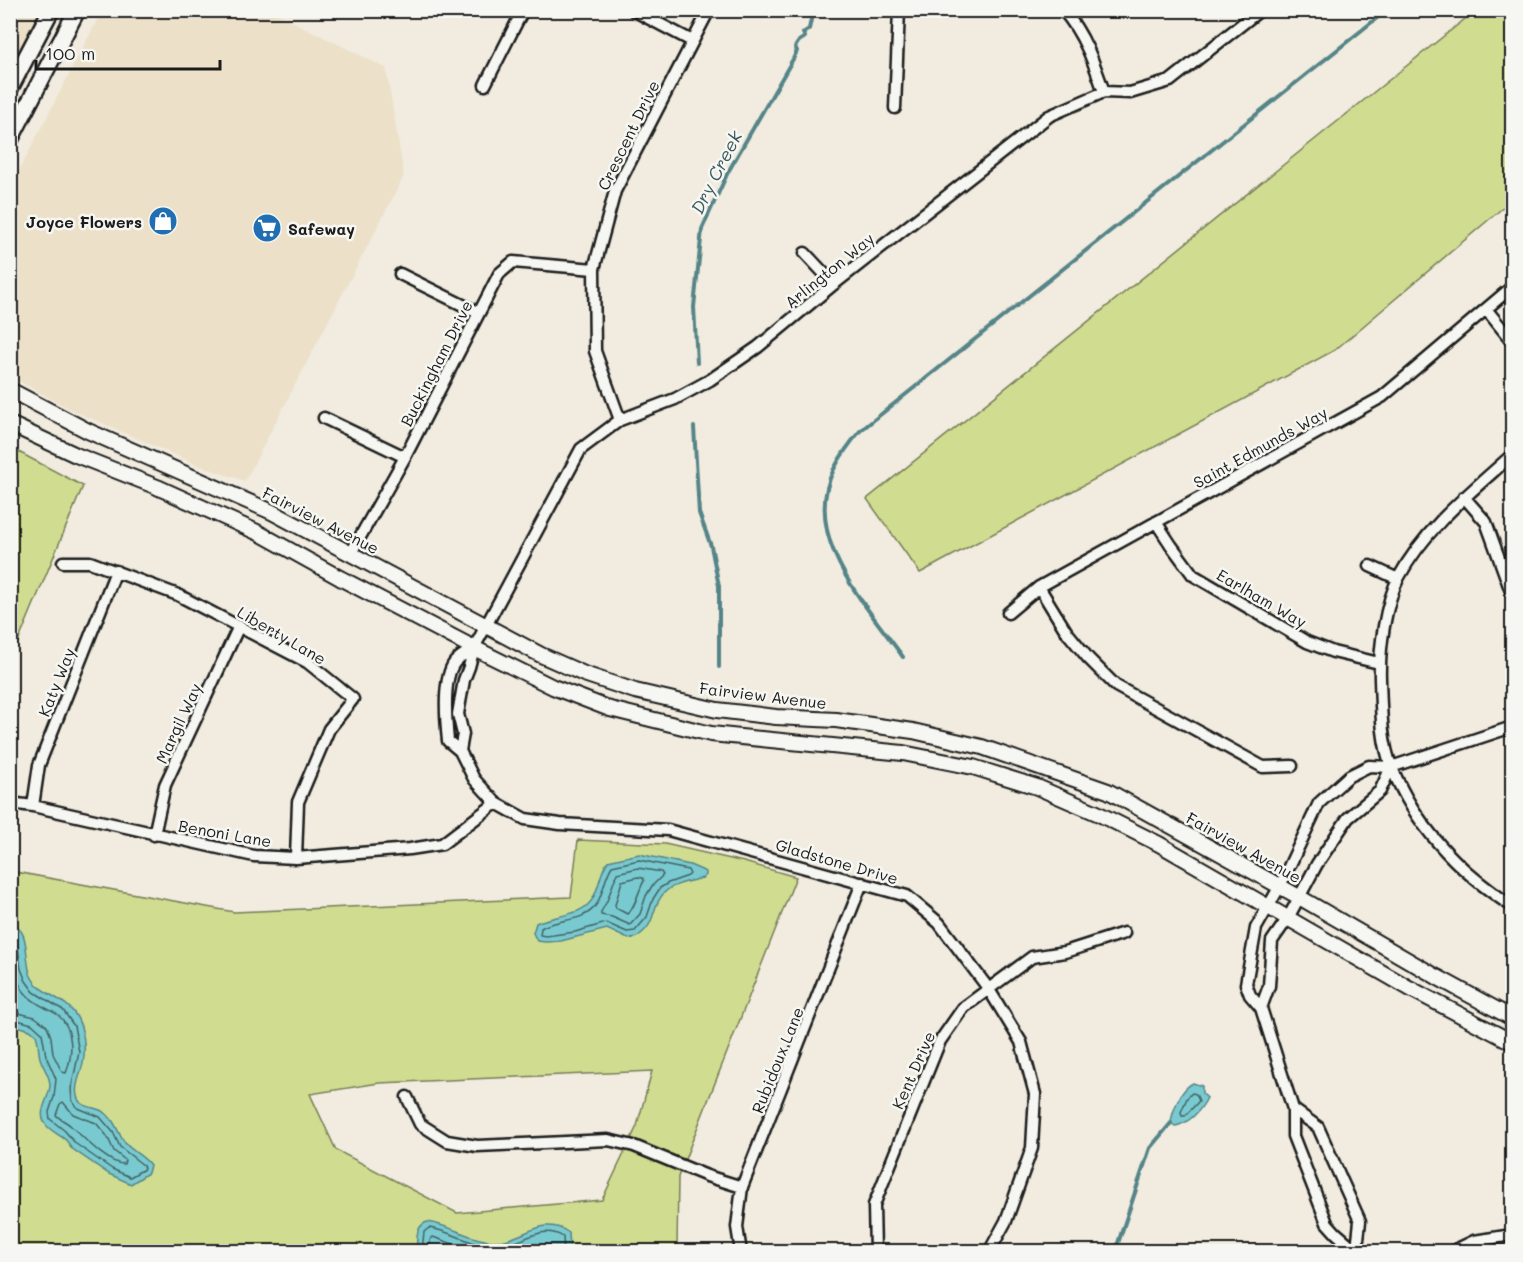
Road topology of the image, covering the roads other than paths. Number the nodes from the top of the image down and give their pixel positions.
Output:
1 (51, 10) edge
2 (77, 10) edge
3 (523, 10) edge
4 (633, 10) edge
5 (709, 10) edge
6 (899, 10) edge
7 (1063, 10) edge
8 (1260, 10) edge
9 (692, 41) junction
10 (485, 85) dead end
11 (10, 88) edge
12 (1104, 92) junction
13 (894, 108) dead end
14 (10, 140) edge
15 (805, 253) dead end
16 (594, 269) junction
17 (400, 274) dead end
18 (834, 284) junction
19 (1512, 287) edge
20 (1485, 309) junction
21 (479, 312) junction
22 (1512, 341) edge
23 (10, 390) edge
24 (324, 417) dead end
25 (620, 420) junction
26 (10, 424) edge
27 (1512, 454) edge
28 (405, 457) junction
29 (1464, 497) junction
30 (1156, 522) junction
31 (351, 553) junction
32 (63, 562) dead end
33 (1370, 566) dead end
34 (116, 571) junction
35 (1398, 579) junction
36 (1039, 587) junction
37 (1512, 594) edge
38 (1008, 613) dead end
39 (486, 625) junction
40 (239, 626) junction
41 (474, 648) junction
42 (1379, 663) junction
43 (446, 713) junction
44 (458, 714) junction
45 (1512, 727) edge
46 (460, 751) junction
47 (1292, 766) dead end
48 (1391, 767) junction
49 (10, 803) edge
50 (496, 803) junction
51 (33, 806) junction
52 (154, 835) junction
53 (296, 858) junction
54 (862, 883) junction
55 (1280, 886) junction
56 (1299, 897) junction
57 (1512, 906) edge
58 (1269, 907) junction
59 (1288, 918) junction
60 (1124, 933) dead end
61 (988, 988) junction
62 (1261, 1008) junction
63 (1512, 1018) edge
64 (1512, 1042) edge
65 (407, 1097) dead end
66 (1293, 1108) junction
67 (742, 1187) junction
68 (1512, 1235) edge
69 (1358, 1250) edge
70 (741, 1251) edge
71 (875, 1251) edge
72 (989, 1251) edge
73 (1451, 1251) edge

1 - 11 main road
2 - 14 main road
3 - 10 street
4 - 9 street
5 - 9 street, Crescent Drive
6 - 13 street
7 - 12 street
8 - 12 street, Arlington Way
9 - 16 street, Crescent Drive
12 - 18 street, Arlington Way
15 - 18 street
16 - 21 street, Buckingham Drive
16 - 25 street, Crescent Drive
17 - 21 street
18 - 25 street, Arlington Way
19 - 20 street, Saint Edmunds Way
20 - 22 street
20 - 30 street, Saint Edmunds Way
21 - 28 street, Buckingham Drive
23 - 31 street, Fairview Avenue
24 - 28 street
25 - 39 street, Arlington Way
26 - 41 street
27 - 29 street
28 - 31 street, Buckingham Drive
29 - 35 street
29 - 37 street
30 - 36 street, Saint Edmunds Way
30 - 42 street, Earlham Way
31 - 39 street, Fairview Avenue
32 - 34 street, Liberty Lane
33 - 35 street
34 - 40 street, Liberty Lane
34 - 51 street, Katy Way
35 - 42 street
36 - 38 street, Saint Edmunds Way
36 - 47 street
39 - 41 street, Arlington Way
39 - 55 street, Fairview Avenue
40 - 52 street, Margil Way
40 - 53 street, Liberty Lane
41 - 43 street, Gladstone Drive
41 - 44 street, Gladstone Drive
41 - 58 street
42 - 48 street
43 - 44 street
43 - 46 street, Gladstone Drive
44 - 46 street, Gladstone Drive
45 - 48 street
46 - 50 street, Gladstone Drive
48 - 55 street
48 - 56 street
48 - 57 street
49 - 51 street, Benoni Lane
50 - 53 street, Benoni Lane
50 - 54 street, Gladstone Drive
51 - 52 street, Benoni Lane
52 - 53 street, Benoni Lane
54 - 61 street, Gladstone Drive
54 - 67 street, Rubidoux Lane
55 - 56 street, Fairview Avenue
55 - 58 street
56 - 59 street
56 - 63 street, Fairview Avenue
58 - 59 street
58 - 62 street
59 - 62 street
59 - 64 street
60 - 61 street, Kent Drive
61 - 71 street, Kent Drive
61 - 72 street, Gladstone Drive
62 - 66 street
65 - 67 street
66 - 69 street
66 - 69 street
67 - 70 street, Rubidoux Lane
68 - 73 street

